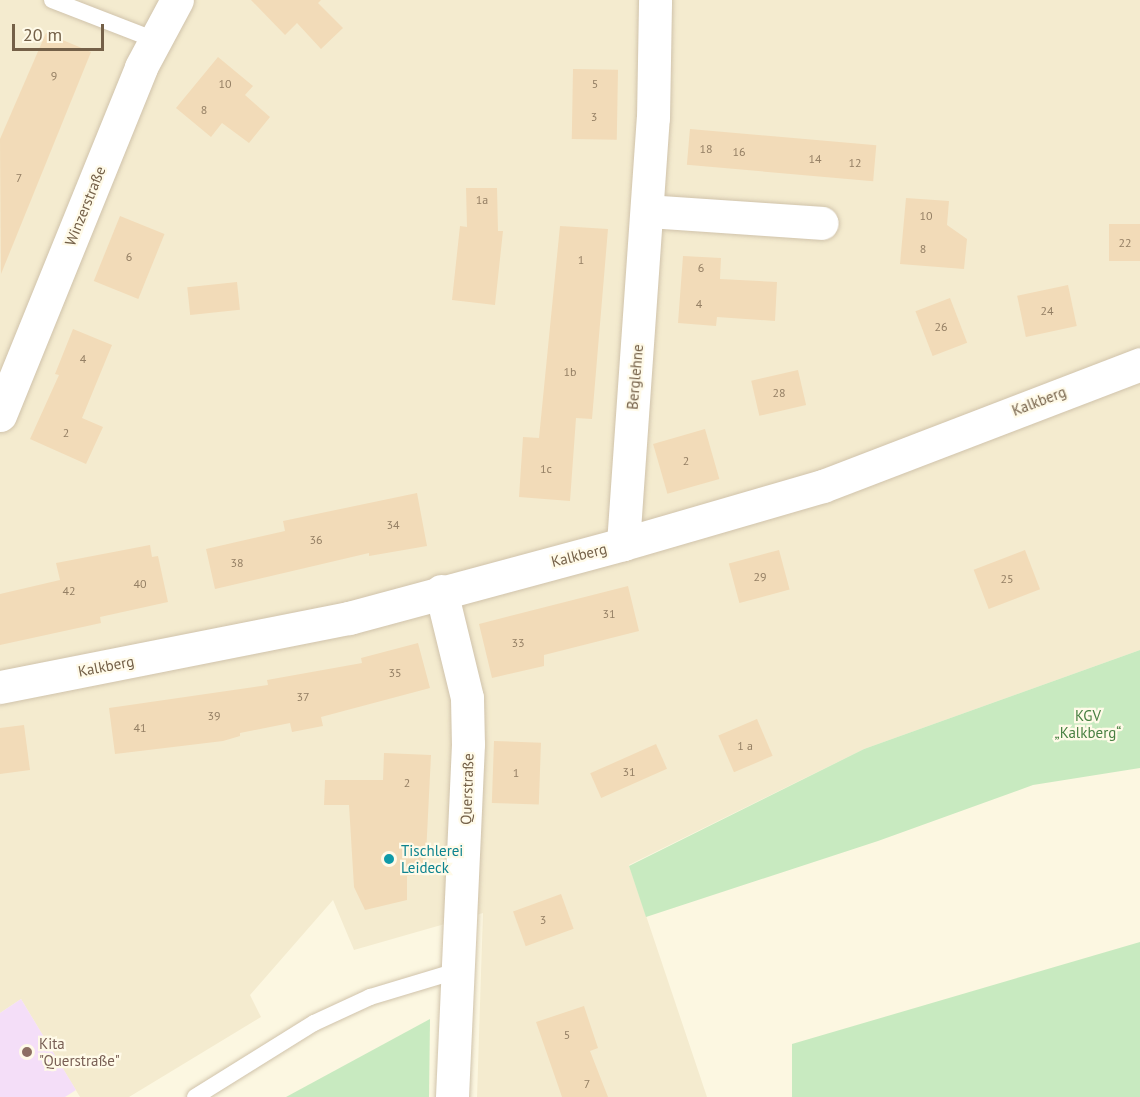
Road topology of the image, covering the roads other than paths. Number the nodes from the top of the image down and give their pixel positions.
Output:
1 (52, 0) edge
2 (177, 0) edge
3 (655, 0) edge
4 (155, 40) junction
5 (647, 210) junction
6 (822, 223) dead end
7 (1140, 364) edge
8 (0, 415) edge
9 (623, 544) junction
10 (441, 591) junction
11 (0, 687) edge
12 (460, 970) junction
13 (195, 1097) edge
14 (452, 1097) edge

1 - 4 lane
2 - 4 street, Winzerstraße
3 - 5 street, Berglehne
4 - 8 street, Winzerstraße
5 - 6 street
5 - 9 street, Berglehne
7 - 9 street, Kalkberg
9 - 10 street, Kalkberg
10 - 11 street, Kalkberg
10 - 12 street, Querstraße
12 - 13 lane
12 - 14 street, Querstraße

